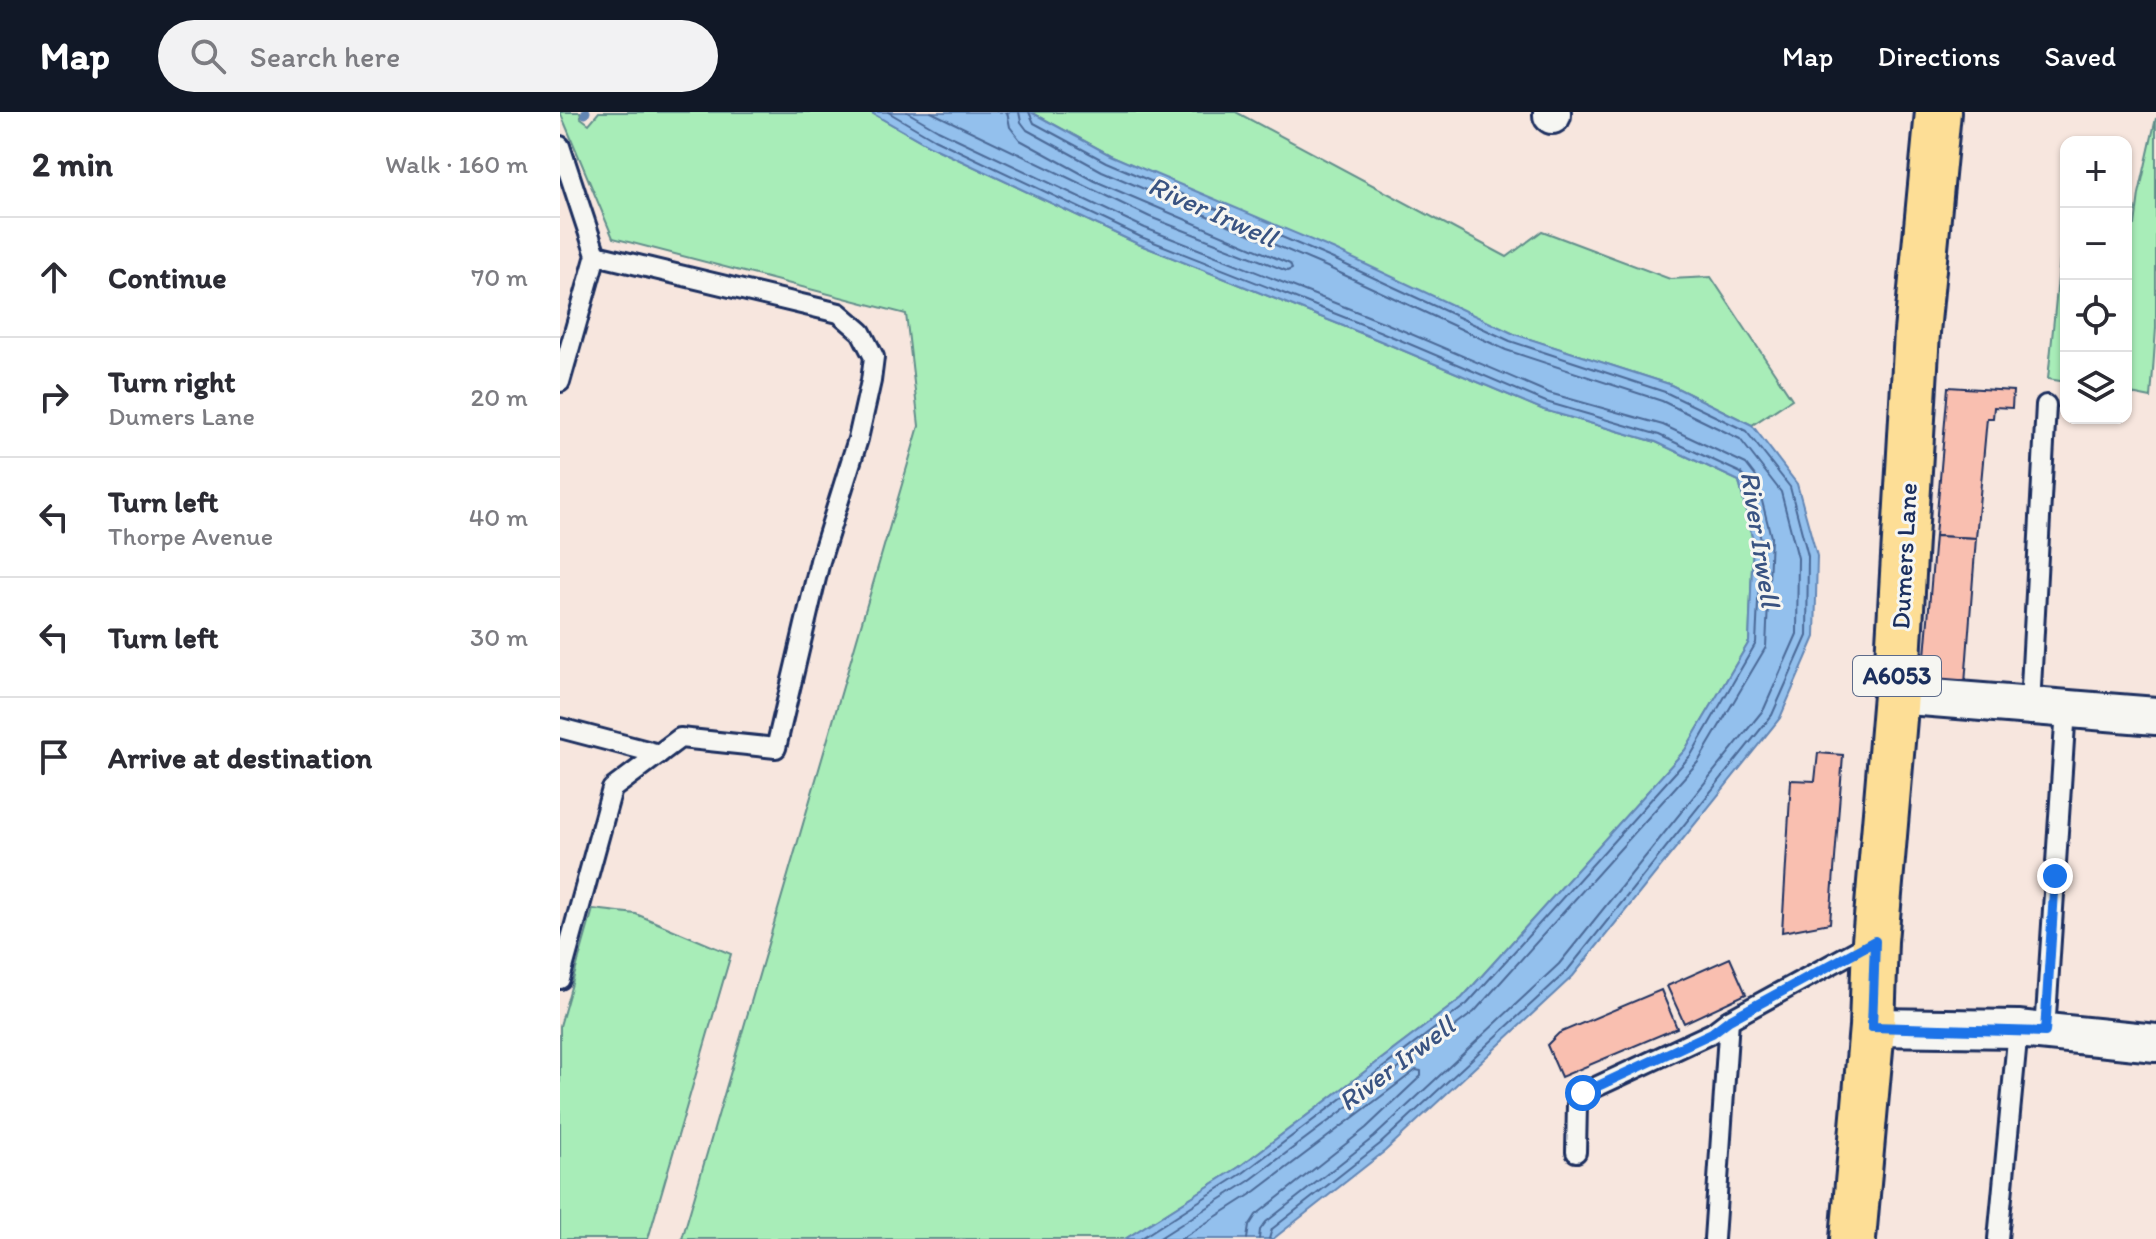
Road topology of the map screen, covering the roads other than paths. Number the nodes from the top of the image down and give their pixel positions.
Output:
1 (1938, 112) edge
2 (560, 146) edge
3 (596, 255) junction
4 (560, 382) edge
5 (2046, 405) dead end
6 (1896, 695) junction
7 (2030, 706) junction
8 (2066, 709) junction
9 (2156, 716) edge
10 (560, 728) edge
11 (659, 754) junction
12 (1875, 941) junction
13 (560, 979) edge
14 (1729, 1020) junction
15 (1872, 1027) junction
16 (2032, 1031) junction
17 (2156, 1043) edge
18 (1576, 1152) dead end
19 (1714, 1239) edge
20 (1853, 1239) edge
21 (1998, 1239) edge

1 - 6 main road, Dumers Lane / A6053
2 - 3 lane
3 - 4 lane
3 - 11 lane
5 - 7 lane
6 - 7 street
6 - 12 main road, Dumers Lane / A6053
7 - 8 street
8 - 9 street
8 - 16 lane
10 - 11 lane
11 - 13 lane
12 - 14 lane
12 - 15 main road, Dumers Lane / A6053
14 - 18 lane
14 - 19 lane
15 - 16 street
15 - 20 main road, Dumers Lane / A6053
16 - 17 street
16 - 21 lane

